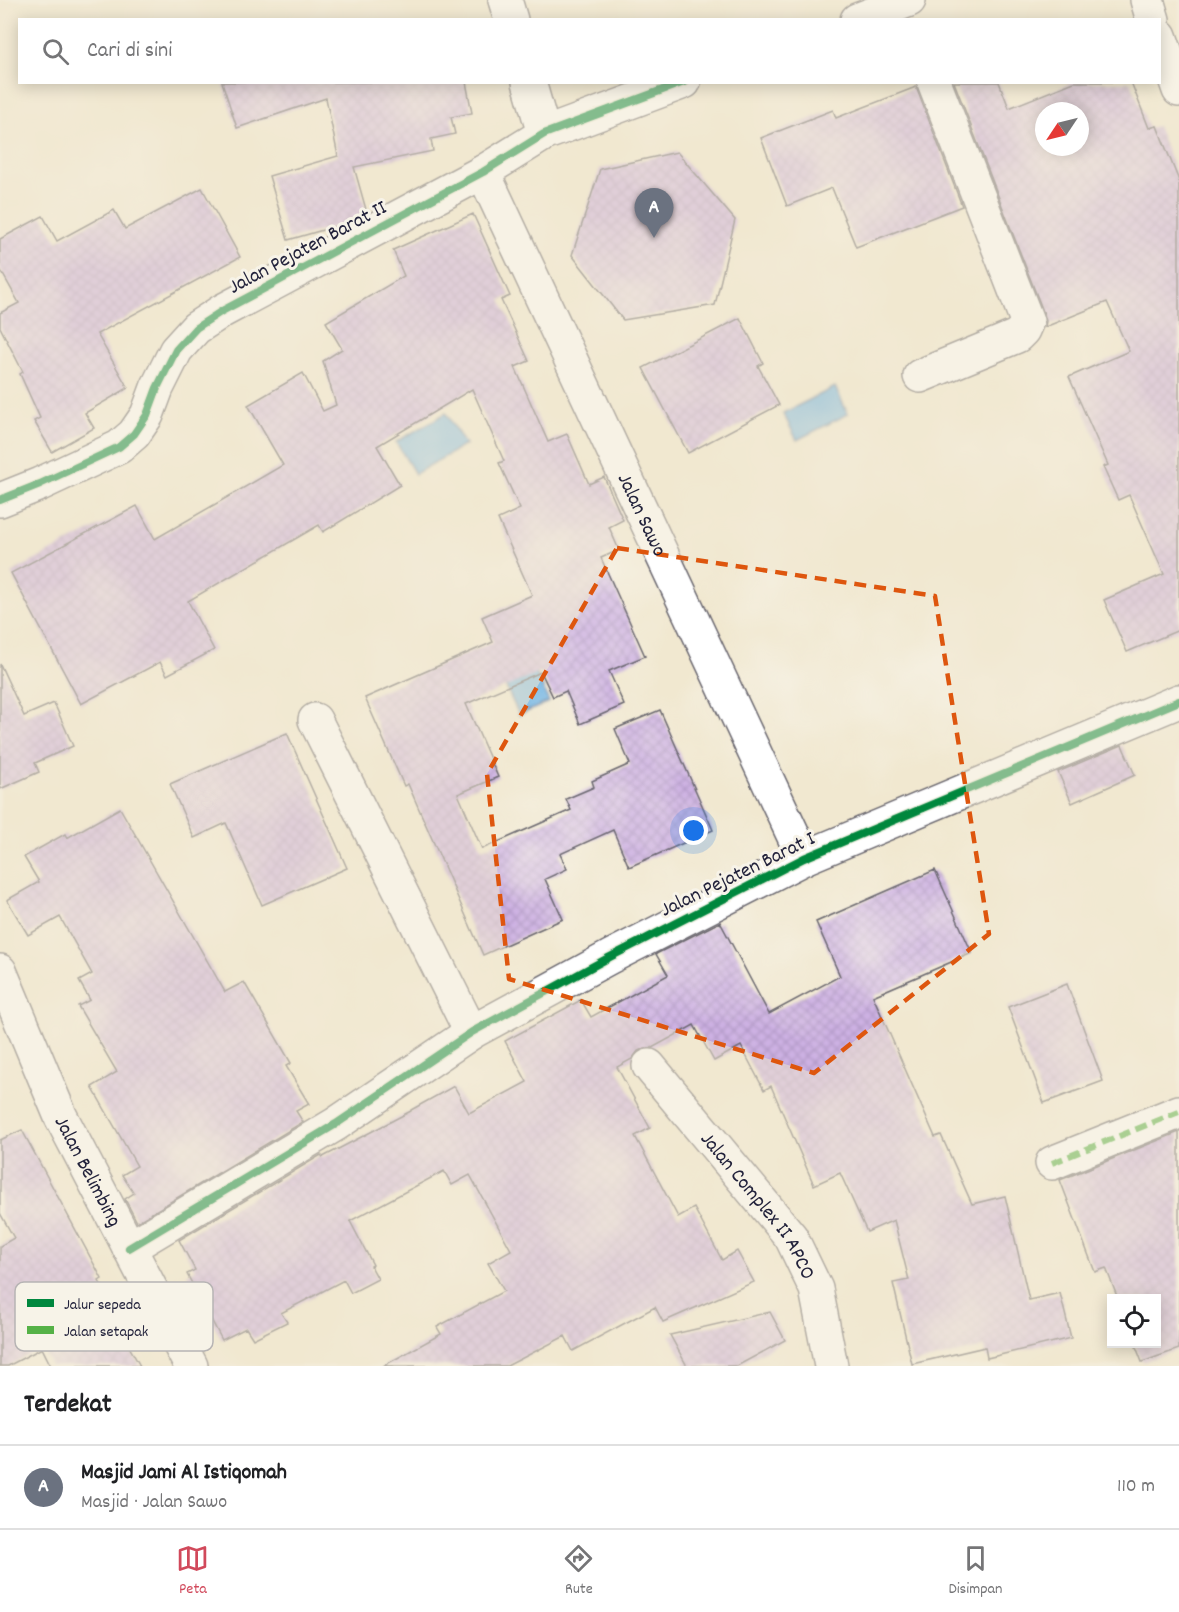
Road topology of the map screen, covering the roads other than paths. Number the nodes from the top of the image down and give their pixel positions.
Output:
1 (505, 0) edge
2 (1146, 0) edge
3 (907, 8) edge
4 (510, 18) edge
5 (865, 18) edge
6 (1153, 18) edge
7 (1161, 38) edge
8 (1176, 75) edge
9 (530, 84) edge
10 (679, 84) edge
11 (935, 84) edge
12 (544, 134) junction
13 (483, 172) junction
14 (920, 376) dead end
15 (0, 500) edge
16 (1179, 701) edge
17 (315, 720) dead end
18 (804, 858) junction
19 (0, 971) edge
20 (472, 1032) junction
21 (649, 1066) dead end
22 (1179, 1112) edge
23 (1052, 1163) dead end
24 (129, 1248) junction
25 (147, 1282) edge
26 (184, 1351) edge
27 (192, 1366) edge
28 (831, 1366) edge

1 - 4 street
2 - 6 street
3 - 5 street
7 - 8 street
9 - 12 street
10 - 12 street, Jalan Pejaten Barat II
11 - 14 street
12 - 13 street, Jalan Pejaten Barat II
13 - 15 street, Jalan Pejaten Barat II
13 - 18 street, Jalan Sawo
16 - 18 street, Jalan Pejaten Barat I
17 - 20 street
18 - 20 street, Jalan Pejaten Barat I
19 - 24 street, Jalan Belimbing
20 - 24 street, Jalan Pejaten Barat I
21 - 28 street, Jalan Complex II APCO
22 - 23 street
24 - 25 street, Jalan Belimbing
26 - 27 street, Jalan Belimbing

